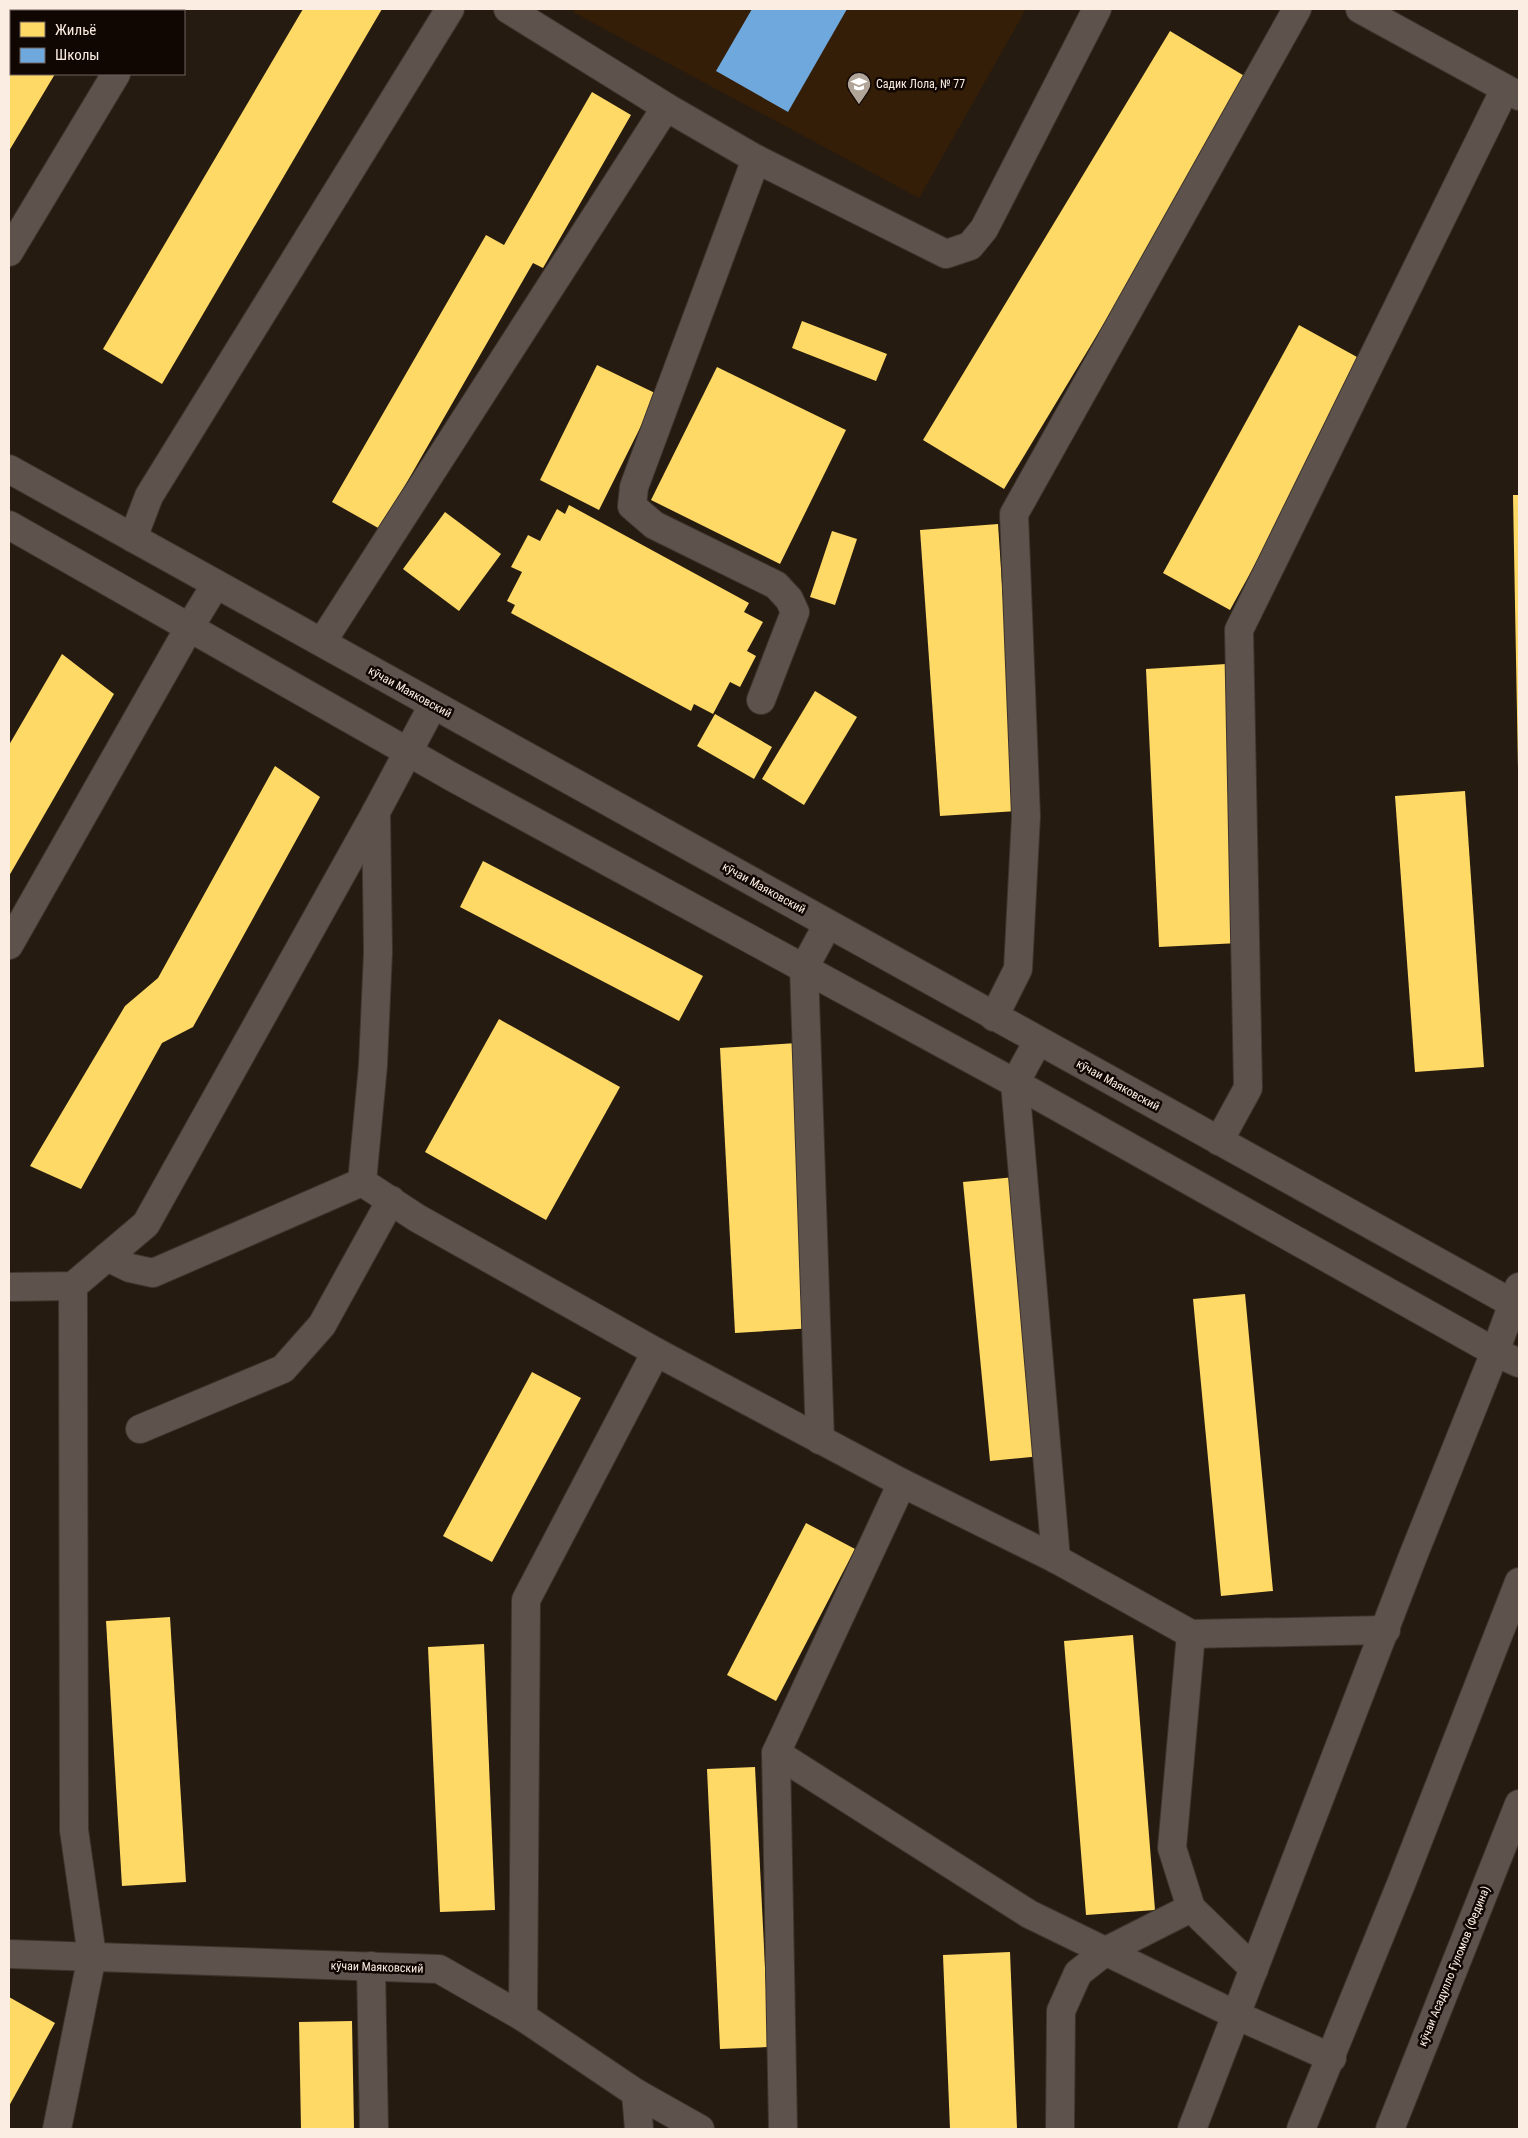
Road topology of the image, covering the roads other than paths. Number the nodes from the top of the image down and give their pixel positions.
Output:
1 (450, 9) edge
2 (508, 9) edge
3 (1097, 9) edge
4 (1297, 9) edge
5 (1360, 9) edge
6 (115, 75) edge
7 (1512, 93) edge
8 (666, 107) junction
9 (756, 159) junction
10 (9, 252) edge
11 (9, 469) edge
12 (9, 525) edge
13 (133, 538) junction
14 (216, 584) junction
15 (189, 628) junction
16 (322, 642) junction
17 (761, 700) dead end
18 (433, 705) junction
19 (407, 751) junction
20 (376, 812) junction
21 (828, 924) junction
22 (9, 945) edge
23 (804, 968) junction
24 (994, 1017) junction
25 (1038, 1042) junction
26 (1015, 1083) junction
27 (1219, 1140) junction
28 (362, 1182) junction
29 (390, 1200) junction
30 (108, 1257) junction
31 (73, 1286) junction
32 (9, 1287) edge
33 (1517, 1299) edge
34 (656, 1352) junction
35 (1507, 1358) edge
36 (140, 1429) dead end
37 (820, 1440) junction
38 (902, 1483) junction
39 (1056, 1559) junction
40 (1519, 1582) edge
41 (1386, 1630) junction
42 (1191, 1634) junction
43 (776, 1753) junction
44 (1519, 1804) edge
45 (1191, 1908) junction
46 (1106, 1951) junction
47 (9, 1954) edge
48 (92, 1956) junction
49 (371, 1966) junction
50 (1254, 1969) junction
51 (1236, 2015) junction
52 (524, 2017) junction
53 (1332, 2058) junction
54 (636, 2093) junction
55 (57, 2129) edge
56 (374, 2129) edge
57 (639, 2129) edge
58 (700, 2129) edge
59 (783, 2129) edge
60 (1060, 2129) edge
61 (1192, 2129) edge
62 (1301, 2129) edge
63 (1390, 2129) edge

1 - 13 street
2 - 8 street
3 - 9 street
4 - 24 street
5 - 7 street
6 - 10 street
7 - 27 street
8 - 9 street
8 - 16 street
9 - 17 street
11 - 13 street, кӯчаи Маяковский
12 - 15 street
13 - 14 street, кӯчаи Маяковский
14 - 15 street
14 - 16 street, кӯчаи Маяковский
15 - 19 street
15 - 22 street
16 - 18 street, кӯчаи Маяковский
18 - 19 street
18 - 21 street, кӯчаи Маяковский
19 - 20 street
19 - 23 street
20 - 28 street
20 - 30 street
21 - 23 street
21 - 24 street, кӯчаи Маяковский
23 - 26 street
23 - 37 street
24 - 25 street, кӯчаи Маяковский
25 - 26 street
25 - 27 street, кӯчаи Маяковский
26 - 35 street
26 - 39 street
27 - 33 street, кӯчаи Маяковский
28 - 29 street
28 - 30 street
29 - 34 street
29 - 36 street
30 - 31 street
31 - 32 street
31 - 48 street
33 - 35 street
34 - 37 street
34 - 52 street
35 - 41 street
37 - 38 street
38 - 39 street
38 - 43 street
39 - 42 street
40 - 53 street
41 - 42 street
41 - 50 street
42 - 45 street
43 - 46 street
43 - 59 street
44 - 63 street, кӯчаи Асадулло Ғуломов (Федина)
45 - 46 street
45 - 50 street
46 - 51 street
46 - 60 street
47 - 48 street, кӯчаи Маяковский
48 - 49 street, кӯчаи Маяковский
48 - 55 street
49 - 52 street, кӯчаи Маяковский
49 - 56 street
50 - 51 street
51 - 53 street
51 - 61 street
52 - 54 street, кӯчаи Маяковский
53 - 62 street
54 - 57 street
54 - 58 street, кӯчаи Маяковский

